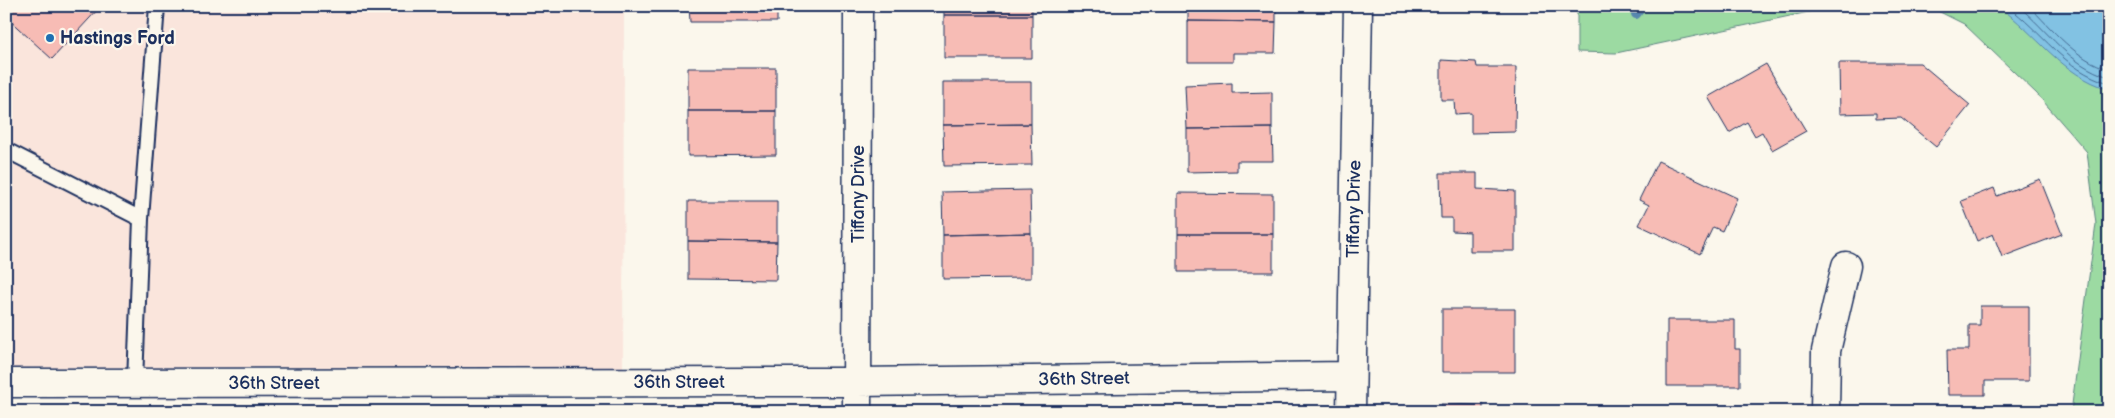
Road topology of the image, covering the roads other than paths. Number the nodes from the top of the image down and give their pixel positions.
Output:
1 (157, 6) edge
2 (858, 6) edge
3 (1358, 6) edge
4 (6, 150) edge
5 (141, 219) junction
6 (1846, 266) dead end
7 (1351, 376) junction
8 (857, 382) junction
9 (6, 383) edge
10 (135, 383) junction
11 (857, 412) edge
12 (1351, 412) edge
13 (1825, 412) edge

1 - 5 lane
2 - 8 street, Tiffany Drive
3 - 7 street, Tiffany Drive
4 - 5 lane
5 - 10 lane
6 - 13 street
7 - 8 street, 36th Street
7 - 12 street, Tiffany Drive
8 - 10 street, 36th Street
8 - 11 street, Tiffany Drive
9 - 10 street, 36th Street

